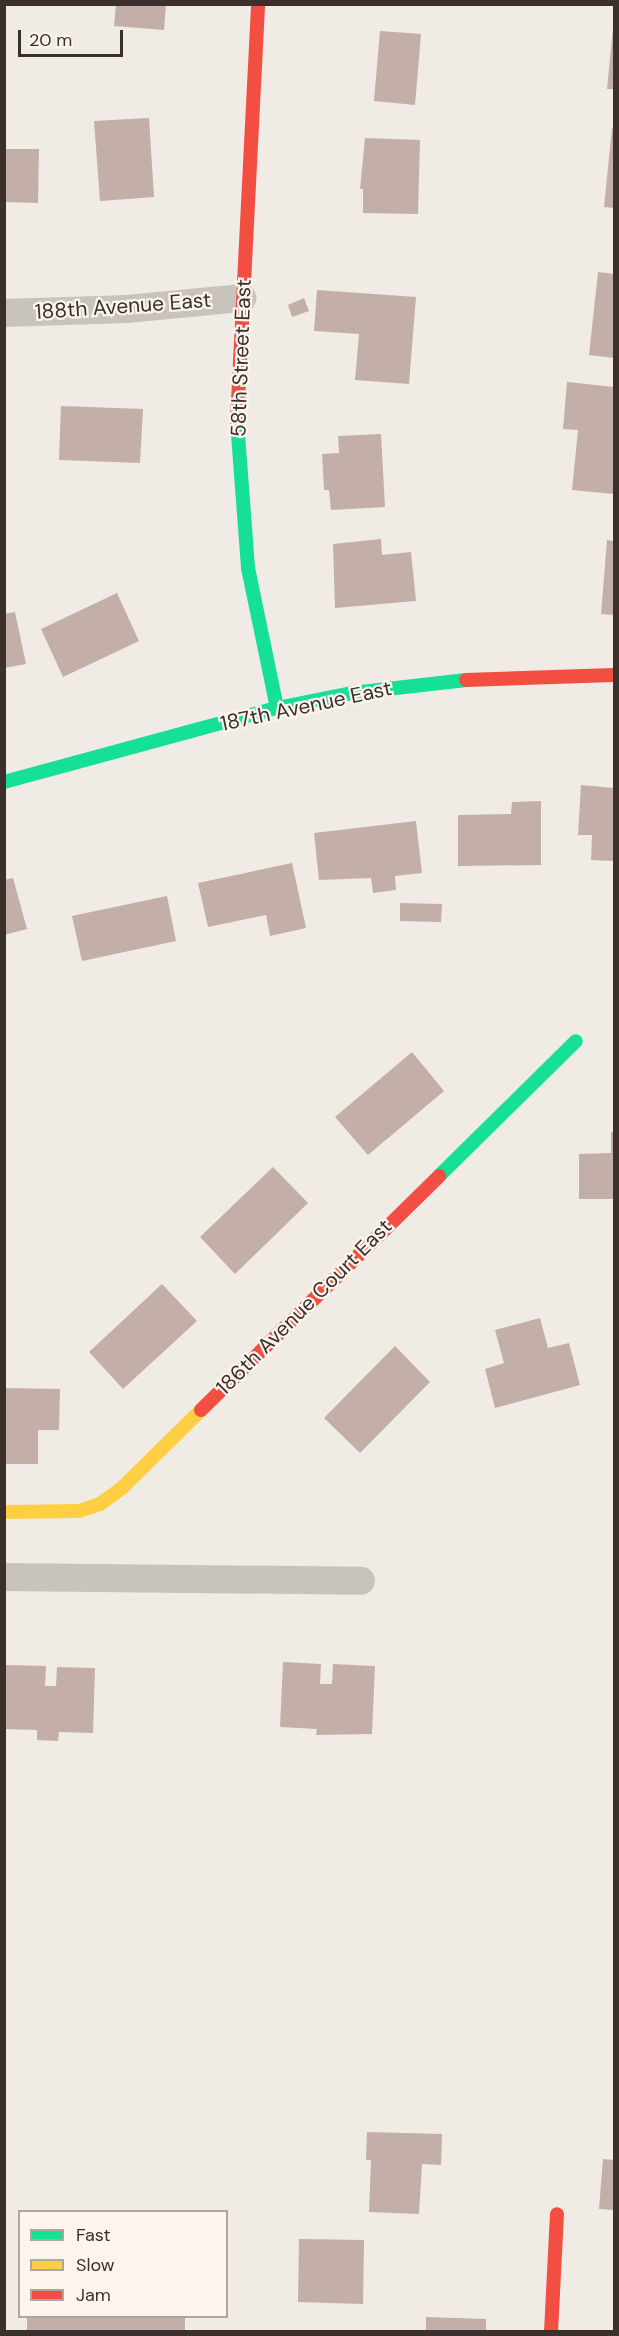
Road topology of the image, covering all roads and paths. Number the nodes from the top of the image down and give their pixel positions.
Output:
1 (258, 4) edge
2 (242, 298) junction
3 (4, 313) edge
4 (615, 675) edge
5 (277, 708) junction
6 (4, 782) edge
7 (576, 1041) dead end
8 (4, 1512) edge
9 (4, 1577) edge
10 (361, 1581) dead end
11 (557, 2214) dead end
12 (551, 2331) edge

1 - 2 street, 58th Street East
2 - 3 street, 188th Avenue East
2 - 5 street, 58th Street East
4 - 5 street, 187th Avenue East
5 - 6 street, 187th Avenue East
7 - 8 street, 186th Avenue Court East
9 - 10 street
11 - 12 street

